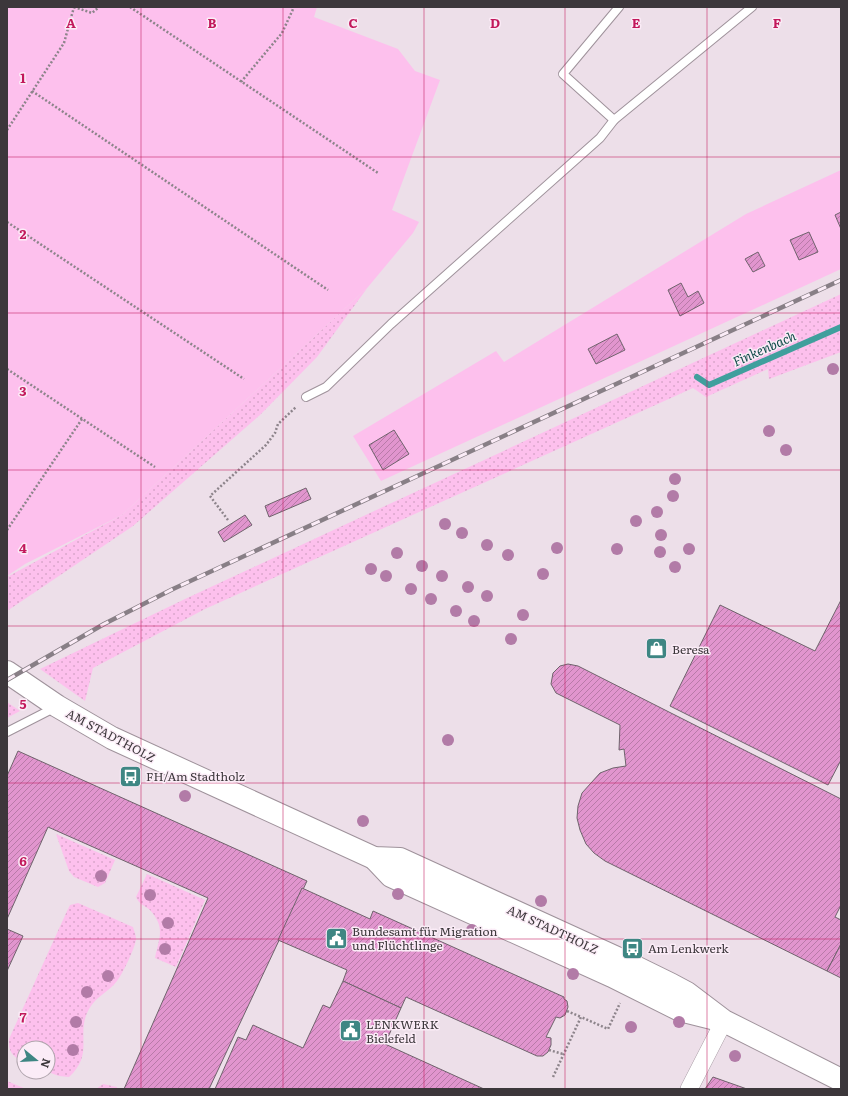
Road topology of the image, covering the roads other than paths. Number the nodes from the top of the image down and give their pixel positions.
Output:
1 (619, 7) edge
2 (752, 7) edge
3 (614, 120) junction
4 (306, 397) road end
5 (7, 672) edge
6 (57, 706) junction
7 (7, 732) edge
8 (374, 858) junction
9 (724, 1021) junction
10 (841, 1080) edge
11 (688, 1089) edge

1 - 3 lane
2 - 3 lane
3 - 4 lane
5 - 6 main road, AM STADTHOLZ
6 - 7 lane
6 - 8 main road, AM STADTHOLZ
8 - 9 main road, AM STADTHOLZ
8 - 9 main road, AM STADTHOLZ
9 - 10 main road, AM STADTHOLZ
9 - 11 street

